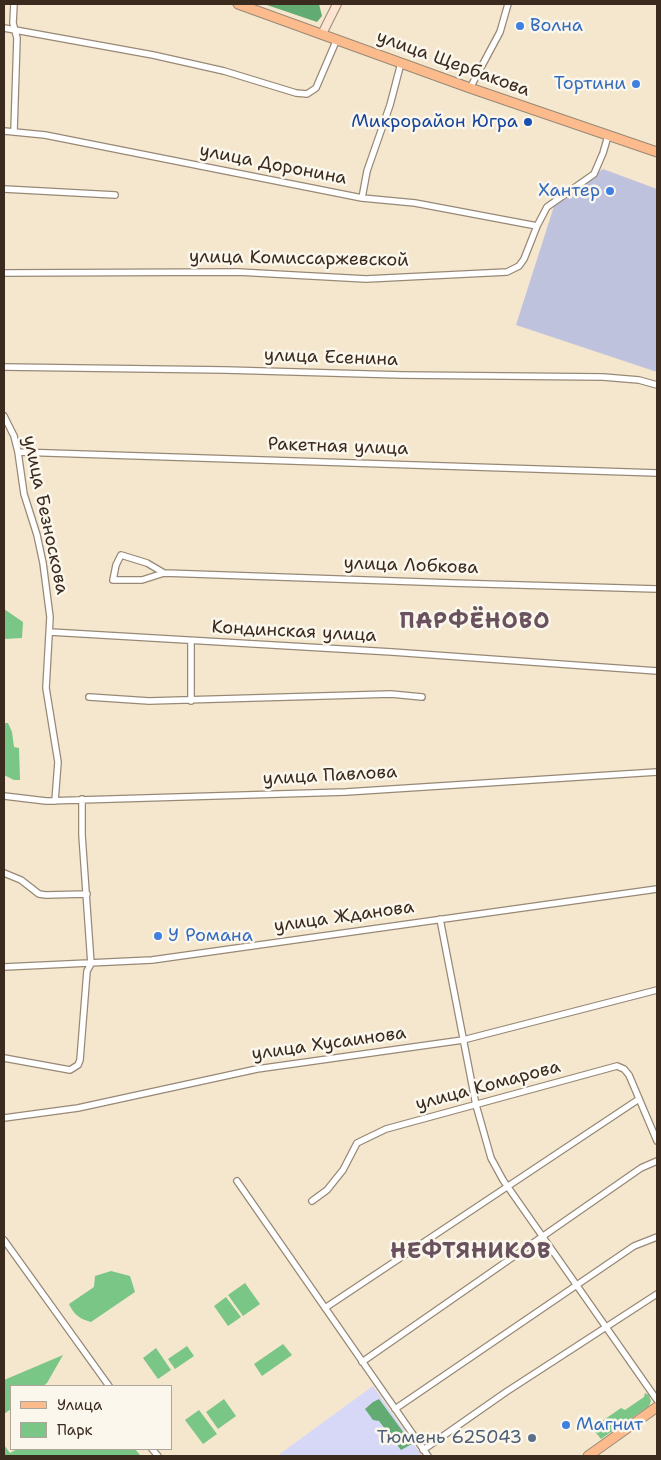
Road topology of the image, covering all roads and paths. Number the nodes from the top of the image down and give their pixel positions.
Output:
1 (14, 4) edge
2 (238, 4) edge
3 (337, 4) edge
4 (508, 4) edge
5 (4, 28) edge
6 (14, 30) junction
7 (322, 34) junction
8 (337, 40) junction
9 (401, 63) junction
10 (470, 88) junction
11 (4, 132) edge
12 (14, 132) junction
13 (608, 136) junction
14 (657, 152) edge
15 (4, 189) edge
16 (115, 195) dead end
17 (362, 198) junction
18 (537, 226) junction
19 (4, 273) edge
20 (4, 367) edge
21 (657, 385) edge
22 (4, 416) edge
23 (18, 452) junction
24 (657, 472) edge
25 (164, 573) junction
26 (657, 589) edge
27 (50, 632) junction
28 (190, 641) junction
29 (657, 671) edge
30 (89, 697) dead end
31 (422, 697) dead end
32 (191, 700) junction
33 (657, 772) edge
34 (4, 796) edge
35 (55, 800) junction
36 (82, 800) junction
37 (4, 872) edge
38 (657, 889) edge
39 (87, 894) junction
40 (440, 919) junction
41 (92, 964) junction
42 (4, 968) edge
43 (657, 990) edge
44 (463, 1040) junction
45 (4, 1058) edge
46 (639, 1099) junction
47 (476, 1105) junction
48 (4, 1118) edge
49 (657, 1141) edge
50 (657, 1161) edge
51 (237, 1181) dead end
52 (508, 1186) junction
53 (312, 1201) dead end
54 (542, 1236) junction
55 (657, 1237) edge
56 (4, 1240) edge
57 (577, 1286) junction
58 (657, 1294) edge
59 (325, 1308) junction
60 (606, 1327) junction
61 (362, 1362) junction
62 (108, 1385) edge
63 (657, 1400) edge
64 (657, 1407) edge
65 (395, 1409) junction
66 (423, 1450) junction
67 (428, 1456) edge
68 (588, 1456) edge

1 - 6 street
2 - 7 main road, улица Щербакова
3 - 7 street
4 - 10 street
5 - 6 street
6 - 8 street
6 - 12 street
7 - 8 main road, улица Щербакова
8 - 9 main road, улица Щербакова
9 - 10 main road, улица Щербакова
9 - 17 street
10 - 13 main road, улица Щербакова
11 - 12 street, улица Доронина
12 - 17 street, улица Доронина
13 - 14 main road, улица Щербакова
13 - 18 street, улица Комиссаржевской
15 - 16 street
17 - 18 street, улица Доронина
18 - 19 street, улица Комиссаржевской
20 - 21 street, улица Есенина
22 - 23 street, улица Безноскова
23 - 24 street, Ракетная улица
23 - 27 street, улица Безноскова
25 - 25 street, улица Лобкова
25 - 26 street, улица Лобкова
27 - 28 street, Кондинская улица
27 - 35 street, улица Безноскова
28 - 29 street, Кондинская улица
28 - 32 street
30 - 32 street
31 - 32 street
33 - 36 street, улица Павлова
34 - 35 street, улица Павлова
35 - 36 street, улица Павлова
36 - 39 street
37 - 39 street
38 - 40 street, улица Жданова
39 - 41 street
40 - 41 street, улица Жданова
40 - 44 street
41 - 42 street, улица Жданова
41 - 45 street
43 - 44 street, улица Хусаинова
44 - 47 street
44 - 48 street, улица Хусаинова
46 - 47 street, улица Комарова
46 - 49 street, улица Комарова
46 - 52 street
47 - 52 street
47 - 53 street, улица Комарова
50 - 54 street
51 - 59 street
52 - 54 street
52 - 59 street
54 - 57 street
54 - 61 street
55 - 57 street
56 - 62 street
57 - 60 street
57 - 65 street
58 - 60 street
59 - 61 street
60 - 63 street
60 - 66 street
61 - 65 street
64 - 68 main road
65 - 66 street
66 - 67 street

